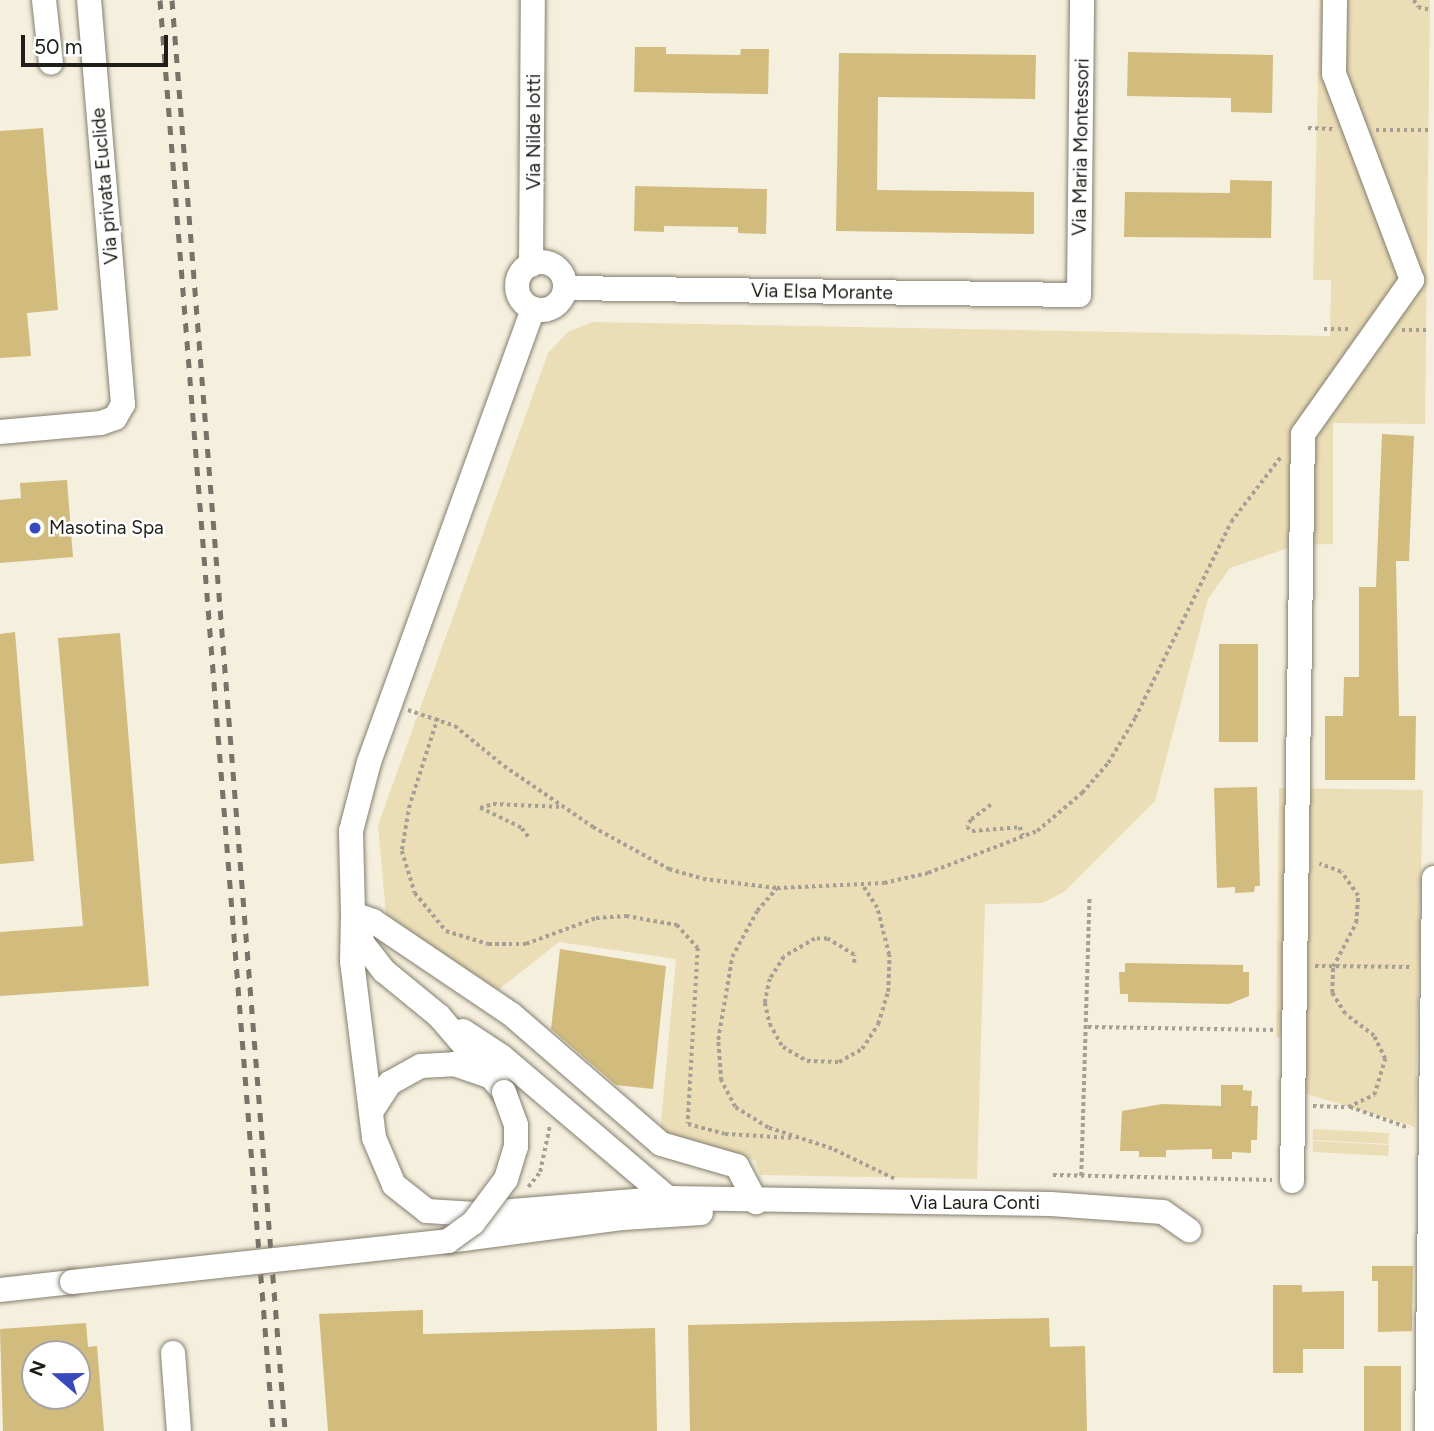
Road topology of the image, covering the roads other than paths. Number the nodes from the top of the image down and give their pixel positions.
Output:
1 (44, 0) edge
2 (89, 0) edge
3 (533, 0) edge
4 (1082, 0) edge
5 (1335, 0) edge
6 (51, 63) dead end
7 (531, 265) junction
8 (565, 288) junction
9 (1079, 295) joint
10 (533, 309) junction
11 (0, 432) edge
12 (1434, 877) edge
13 (354, 914) junction
14 (439, 1016) junction
15 (525, 1026) junction
16 (551, 1028) dead end
17 (498, 1085) junction
18 (371, 1112) junction
19 (1292, 1181) road end
20 (668, 1198) junction
21 (755, 1202) junction
22 (1189, 1230) dead end
23 (448, 1241) junction
24 (0, 1290) edge
25 (173, 1353) dead end
26 (179, 1431) edge
27 (1427, 1431) edge

1 - 6 street
2 - 11 street, Via privata Euclide
3 - 7 street, Via Nilde Iotti
4 - 9 street, Via Maria Montessori
5 - 19 street
7 - 8 street
7 - 10 street
8 - 9 street, Via Elsa Morante
8 - 10 street
10 - 13 street
12 - 27 street
13 - 14 street
13 - 15 street
13 - 18 street
14 - 17 street
14 - 20 street
15 - 16 street
15 - 21 street
17 - 18 street
17 - 23 street, bridge
18 - 20 street
20 - 21 street
21 - 22 street, Via Laura Conti
21 - 23 street
23 - 24 street, bridge
25 - 26 street

